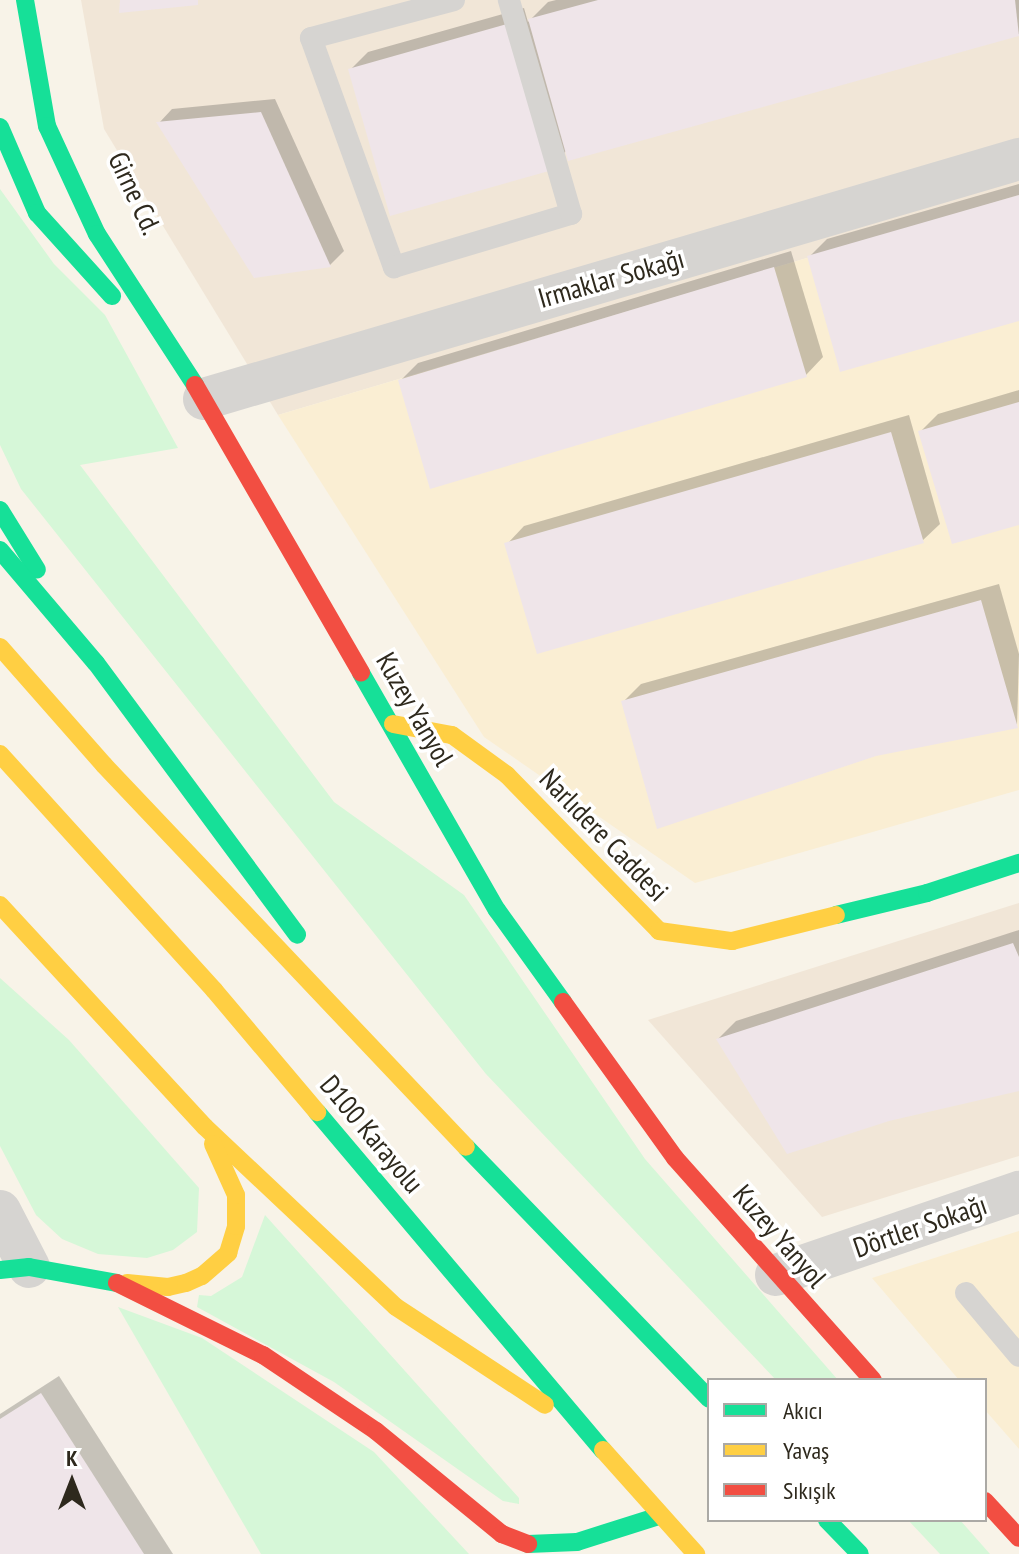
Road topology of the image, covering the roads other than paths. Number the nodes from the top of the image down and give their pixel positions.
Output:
1 (25, 0) edge
2 (454, 0) edge
3 (509, 0) edge
4 (0, 127) edge
5 (1019, 159) edge
6 (134, 256) dead end
7 (204, 399) junction
8 (0, 510) edge
9 (0, 550) edge
10 (0, 647) edge
11 (96, 663) junction
12 (393, 724) junction
13 (0, 754) edge
14 (1019, 863) edge
15 (0, 905) edge
16 (398, 1077) junction
17 (205, 1127) junction
18 (1019, 1192) edge
19 (0, 1211) edge
20 (14, 1268) edge
21 (776, 1275) junction
22 (117, 1283) junction
23 (966, 1293) dead end
24 (1019, 1356) edge
25 (871, 1378) edge
26 (707, 1397) edge
27 (587, 1433) junction
28 (987, 1503) edge
29 (659, 1516) junction
30 (829, 1522) edge
31 (1019, 1538) edge
32 (683, 1554) edge
33 (696, 1554) edge
34 (860, 1554) edge

1 - 7 main road, Kuzey Yanyol
2 - 3 lane
4 - 7 main road
5 - 7 street, Irmaklar Sokağı
6 - 7 main road, Girne Cd.
7 - 12 main road, Kuzey Yanyol
8 - 11 main road
9 - 11 main road
10 - 16 main road, D100 Karayolu
11 - 16 main road
12 - 14 main road, Narlıdere Caddesi
12 - 21 main road, Kuzey Yanyol
13 - 27 main road, D100 Karayolu
15 - 17 main road
16 - 26 main road, D100 Karayolu
17 - 22 main road
17 - 27 main road
18 - 21 street, Dörtler Sokağı
19 - 20 street
20 - 22 main road
21 - 25 main road, Kuzey Yanyol
22 - 29 main road
23 - 24 lane
27 - 29 main road, D100 Karayolu
28 - 31 main road
29 - 32 main road
29 - 33 main road, D100 Karayolu
30 - 34 main road

